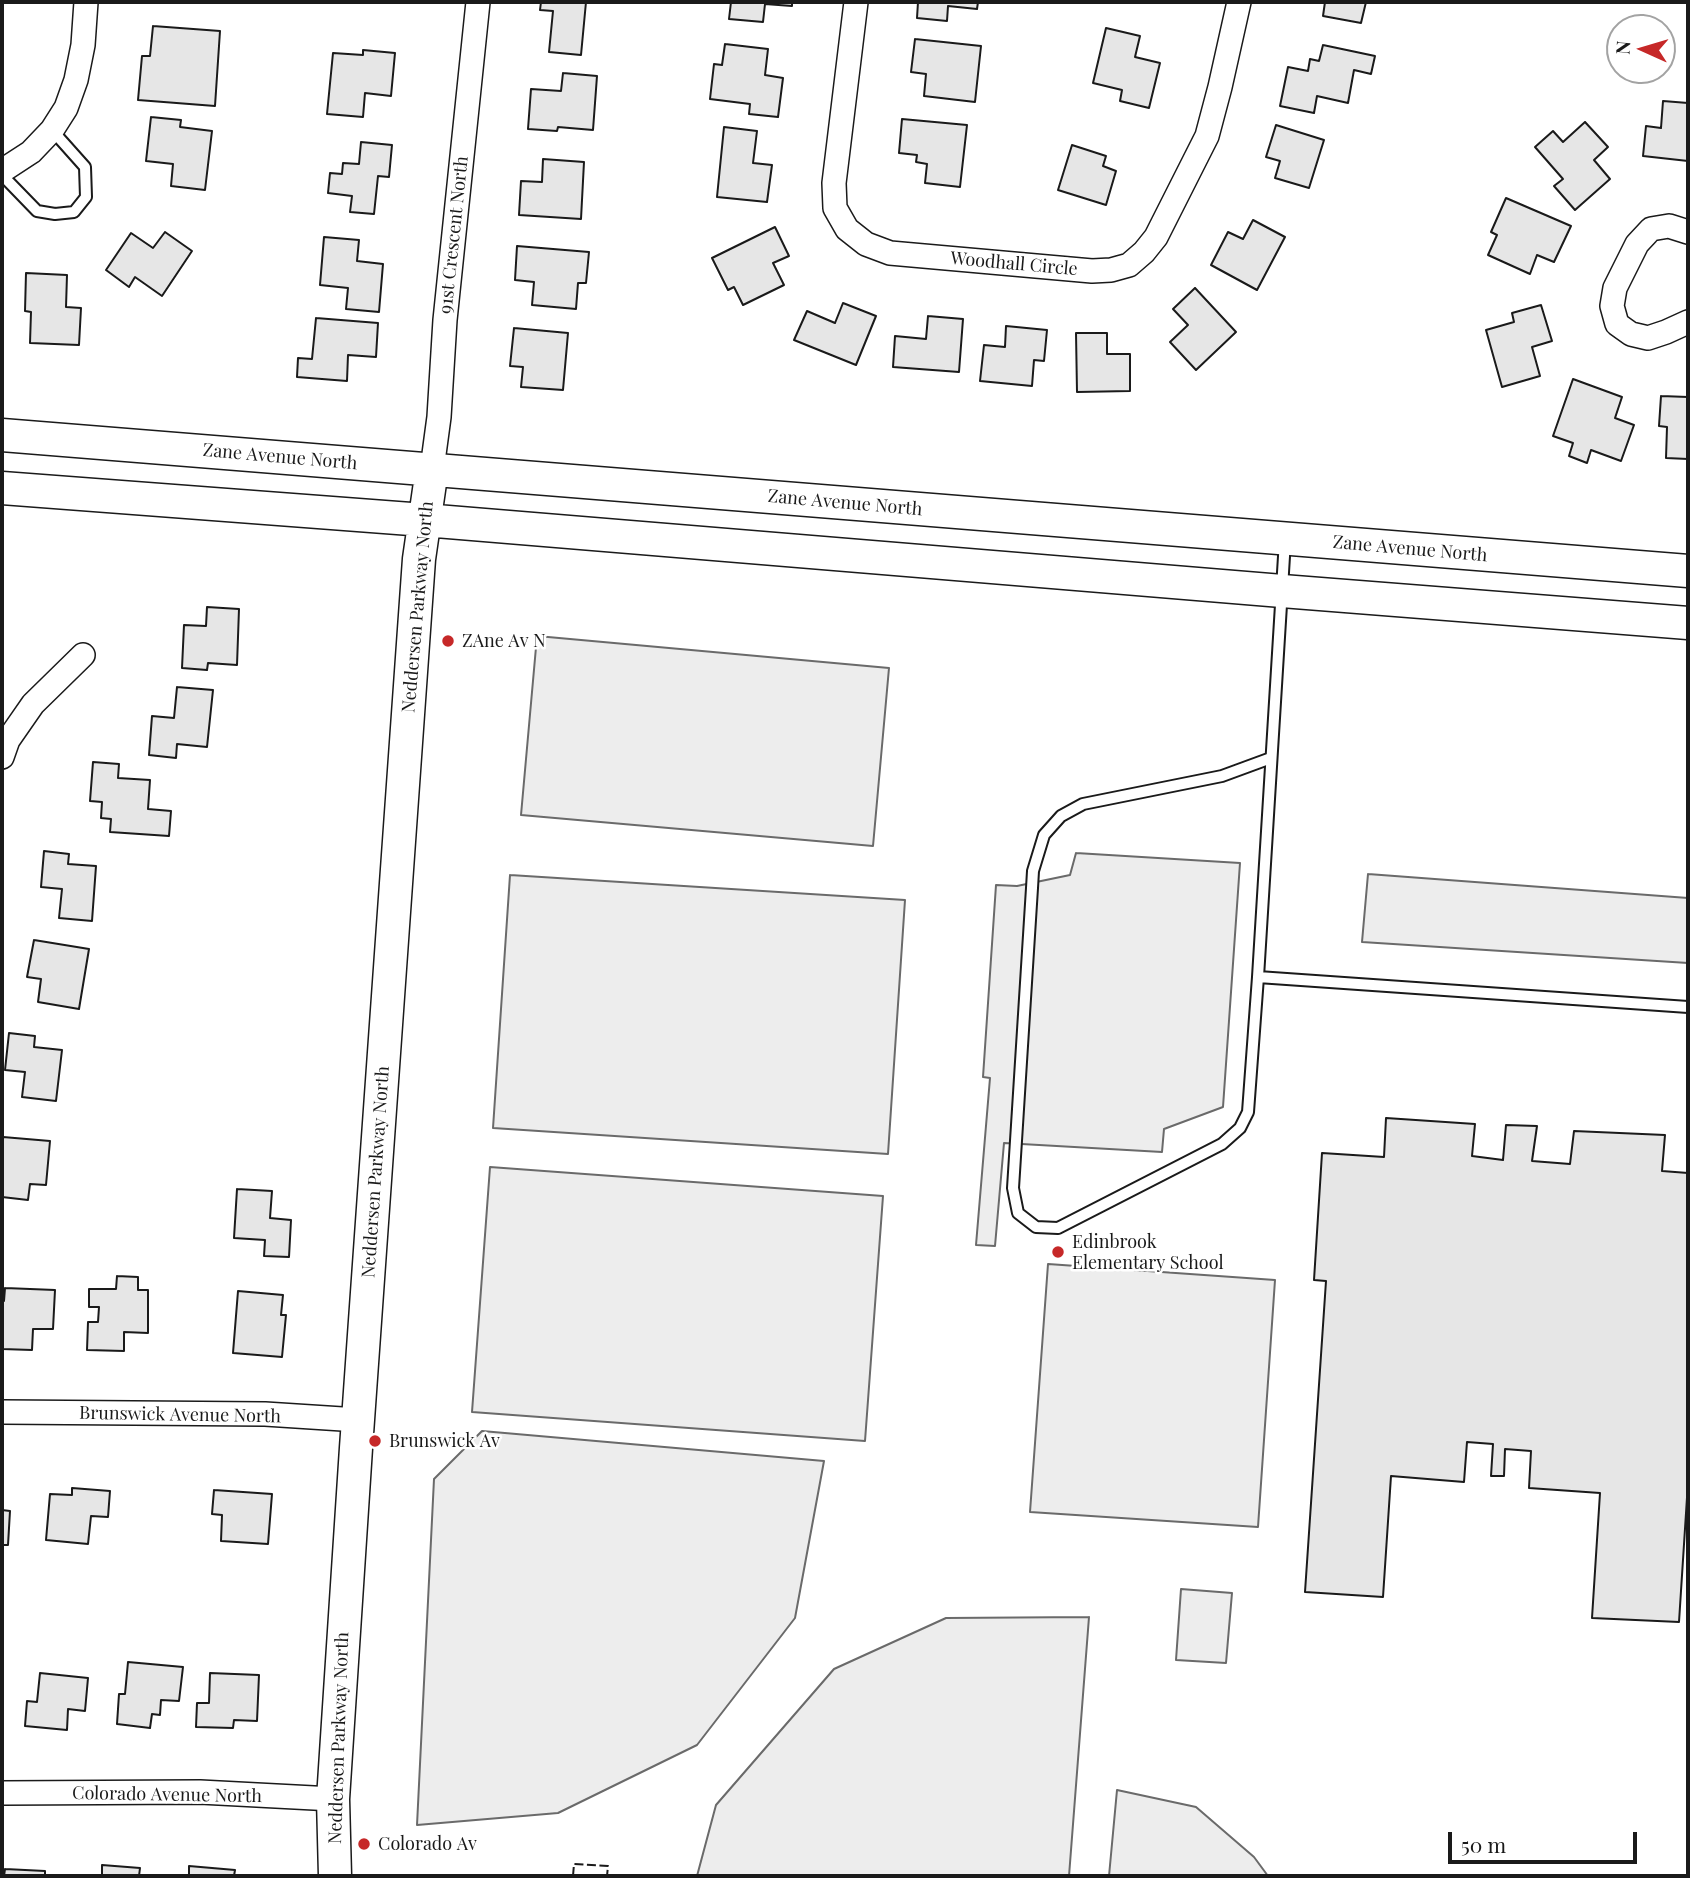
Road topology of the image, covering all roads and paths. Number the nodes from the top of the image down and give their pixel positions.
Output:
1 (86, 2) edge
2 (478, 2) edge
3 (856, 2) edge
4 (1239, 2) edge
5 (52, 130) junction
6 (2, 173) edge
7 (1688, 232) edge
8 (1688, 322) edge
9 (2, 435) edge
10 (432, 469) junction
11 (2, 488) edge
12 (424, 520) junction
13 (1286, 538) junction
14 (1688, 571) edge
15 (1282, 592) junction
16 (1688, 623) edge
17 (83, 655) dead end
18 (2, 757) edge
19 (1271, 758) junction
20 (1258, 977) junction
21 (1688, 1007) edge
22 (2, 1412) edge
23 (358, 1420) junction
24 (2, 1793) edge
25 (333, 1799) junction
26 (335, 1876) edge

1 - 5 street
2 - 10 street, 91st Crescent North
3 - 4 street, Woodhall Circle
5 - 6 street
5 - 6 lane
7 - 8 street
9 - 10 main road, Zane Avenue North
10 - 12 main road, Neddersen Parkway North
10 - 13 main road, Zane Avenue North
11 - 12 main road
12 - 15 main road
12 - 23 main road, Neddersen Parkway North
13 - 14 main road, Zane Avenue North
13 - 15 lane
15 - 16 main road
15 - 19 lane
17 - 18 street
19 - 20 lane
19 - 20 lane
20 - 21 lane
22 - 23 street, Brunswick Avenue North
23 - 25 main road, Neddersen Parkway North
24 - 25 street, Colorado Avenue North
25 - 26 main road, Neddersen Parkway North

